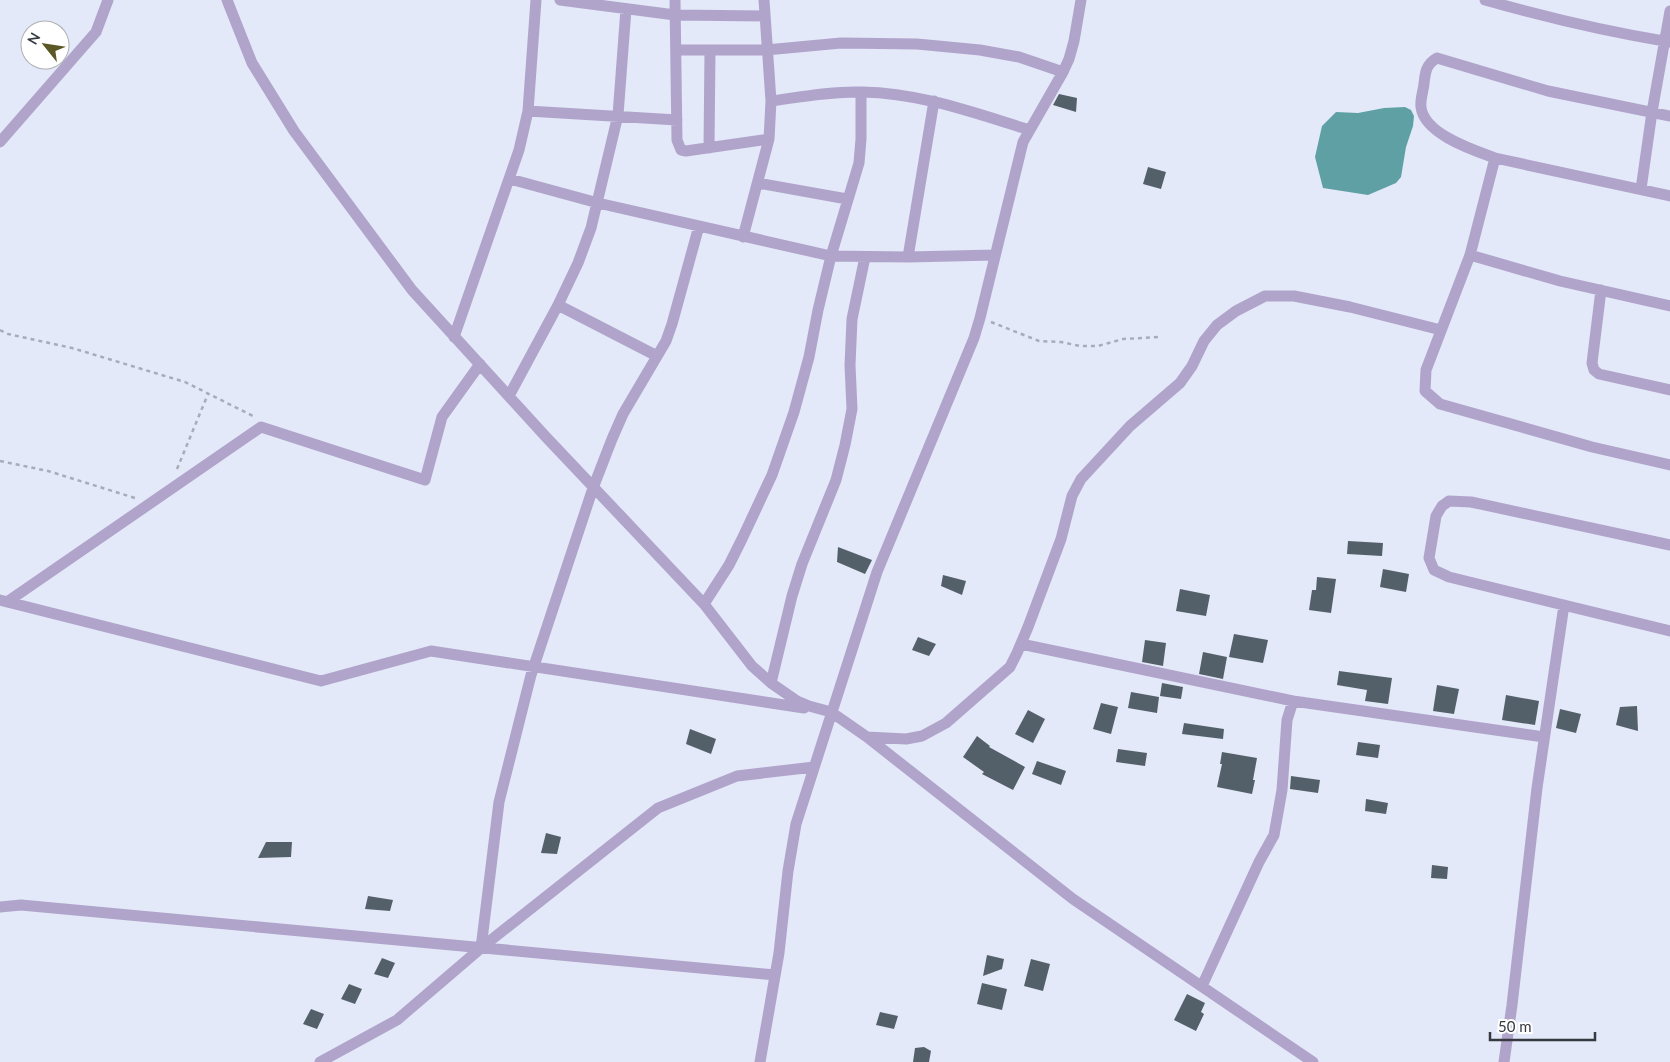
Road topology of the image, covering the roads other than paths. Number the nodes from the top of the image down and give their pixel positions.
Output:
1 (108, 0) edge
2 (227, 0) edge
3 (536, 0) edge
4 (560, 0) edge
5 (675, 0) edge
6 (764, 0) edge
7 (1081, 0) edge
8 (1485, 0) edge
9 (626, 9) junction
10 (1670, 10) edge
11 (675, 16) junction
12 (765, 16) junction
13 (1667, 41) edge
14 (676, 50) junction
15 (710, 50) junction
16 (766, 50) junction
17 (1063, 72) junction
18 (861, 92) junction
19 (770, 101) junction
20 (934, 101) junction
21 (528, 111) junction
22 (1652, 112) junction
23 (618, 115) junction
24 (1670, 116) edge
25 (677, 120) junction
26 (1030, 130) junction
27 (769, 139) junction
28 (0, 142) edge
29 (709, 148) junction
30 (1495, 158) junction
31 (510, 179) junction
32 (758, 183) junction
33 (1641, 189) junction
34 (1670, 196) edge
35 (847, 199) junction
36 (598, 203) junction
37 (700, 226) junction
38 (743, 236) junction
39 (1470, 255) junction
40 (831, 256) junction
41 (995, 256) junction
42 (864, 257) junction
43 (908, 257) junction
44 (1601, 290) junction
45 (558, 305) junction
46 (1670, 306) edge
47 (1441, 330) junction
48 (454, 337) junction
49 (657, 356) junction
50 (480, 364) junction
51 (1670, 390) edge
52 (510, 396) junction
53 (1670, 465) edge
54 (593, 488) junction
55 (1670, 545) edge
56 (4, 601) edge
57 (704, 604) junction
58 (1564, 605) junction
59 (1670, 631) edge
60 (1021, 644) junction
61 (533, 667) junction
62 (771, 683) junction
63 (1293, 701) junction
64 (831, 712) junction
65 (867, 737) junction
66 (1544, 737) junction
67 (814, 767) junction
68 (0, 907) edge
69 (481, 948) junction
70 (775, 975) junction
71 (1202, 986) junction
72 (320, 1062) edge
73 (760, 1062) edge
74 (1313, 1062) edge
75 (1504, 1062) edge

1 - 28 street
2 - 48 street
3 - 21 street
4 - 9 street
5 - 11 street
6 - 12 street
7 - 17 street
8 - 13 street
9 - 11 street
9 - 23 street
10 - 13 street
11 - 12 street
11 - 14 street
12 - 16 street
13 - 22 street
14 - 15 street
14 - 25 street
15 - 16 street
15 - 29 street
16 - 17 street
16 - 19 street
17 - 26 street
18 - 19 street
18 - 20 street
18 - 35 street
19 - 27 street
20 - 26 street
20 - 43 street
21 - 23 street
21 - 31 street
22 - 24 street
22 - 30 street
22 - 33 street
23 - 25 street
23 - 36 street
25 - 29 street
26 - 41 street
27 - 29 street
27 - 32 street
30 - 33 street
30 - 39 street
31 - 36 street
31 - 48 street
32 - 35 street
32 - 38 street
33 - 34 street
35 - 40 street
36 - 37 street
36 - 45 street
37 - 38 street
37 - 49 street
38 - 40 street
39 - 44 street
39 - 47 street
40 - 42 street
40 - 57 street
41 - 43 street
41 - 64 street
42 - 43 street
42 - 62 street
44 - 46 street
44 - 51 street
45 - 49 street
45 - 52 street
47 - 53 street
47 - 60 street
48 - 50 street
49 - 54 street
50 - 52 street
50 - 56 street
52 - 54 street
54 - 57 street
54 - 61 street
55 - 58 street
56 - 61 street
57 - 62 street
58 - 59 street
58 - 66 street
60 - 63 street
60 - 65 street
61 - 64 street
61 - 69 street
62 - 64 street
63 - 66 street
63 - 71 street
64 - 65 street
64 - 67 street
65 - 71 street
66 - 75 street
67 - 69 street
67 - 70 street
68 - 69 street
69 - 70 street
69 - 72 street
70 - 73 street
71 - 74 street

